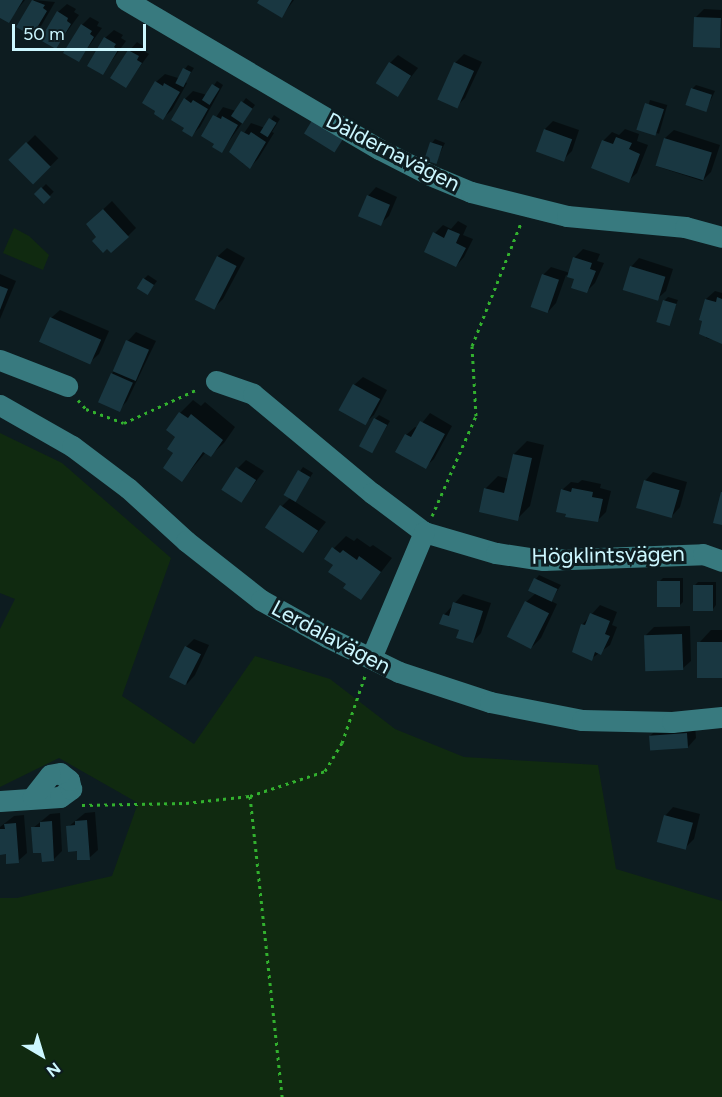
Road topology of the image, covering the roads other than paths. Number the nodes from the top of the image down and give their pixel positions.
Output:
1 (126, 0) edge
2 (722, 237) edge
3 (0, 360) edge
4 (216, 381) road end
5 (67, 386) road end
6 (0, 405) edge
7 (424, 532) junction
8 (722, 561) edge
9 (372, 658) junction
10 (722, 717) edge
11 (33, 797) dead end
12 (0, 801) edge

1 - 2 street, Däldernavägen
3 - 5 street
4 - 7 street, Högklintsvägen
6 - 9 street, Lerdalavägen
7 - 8 street, Högklintsvägen
7 - 9 street
9 - 10 street, Lerdalavägen
11 - 12 street

